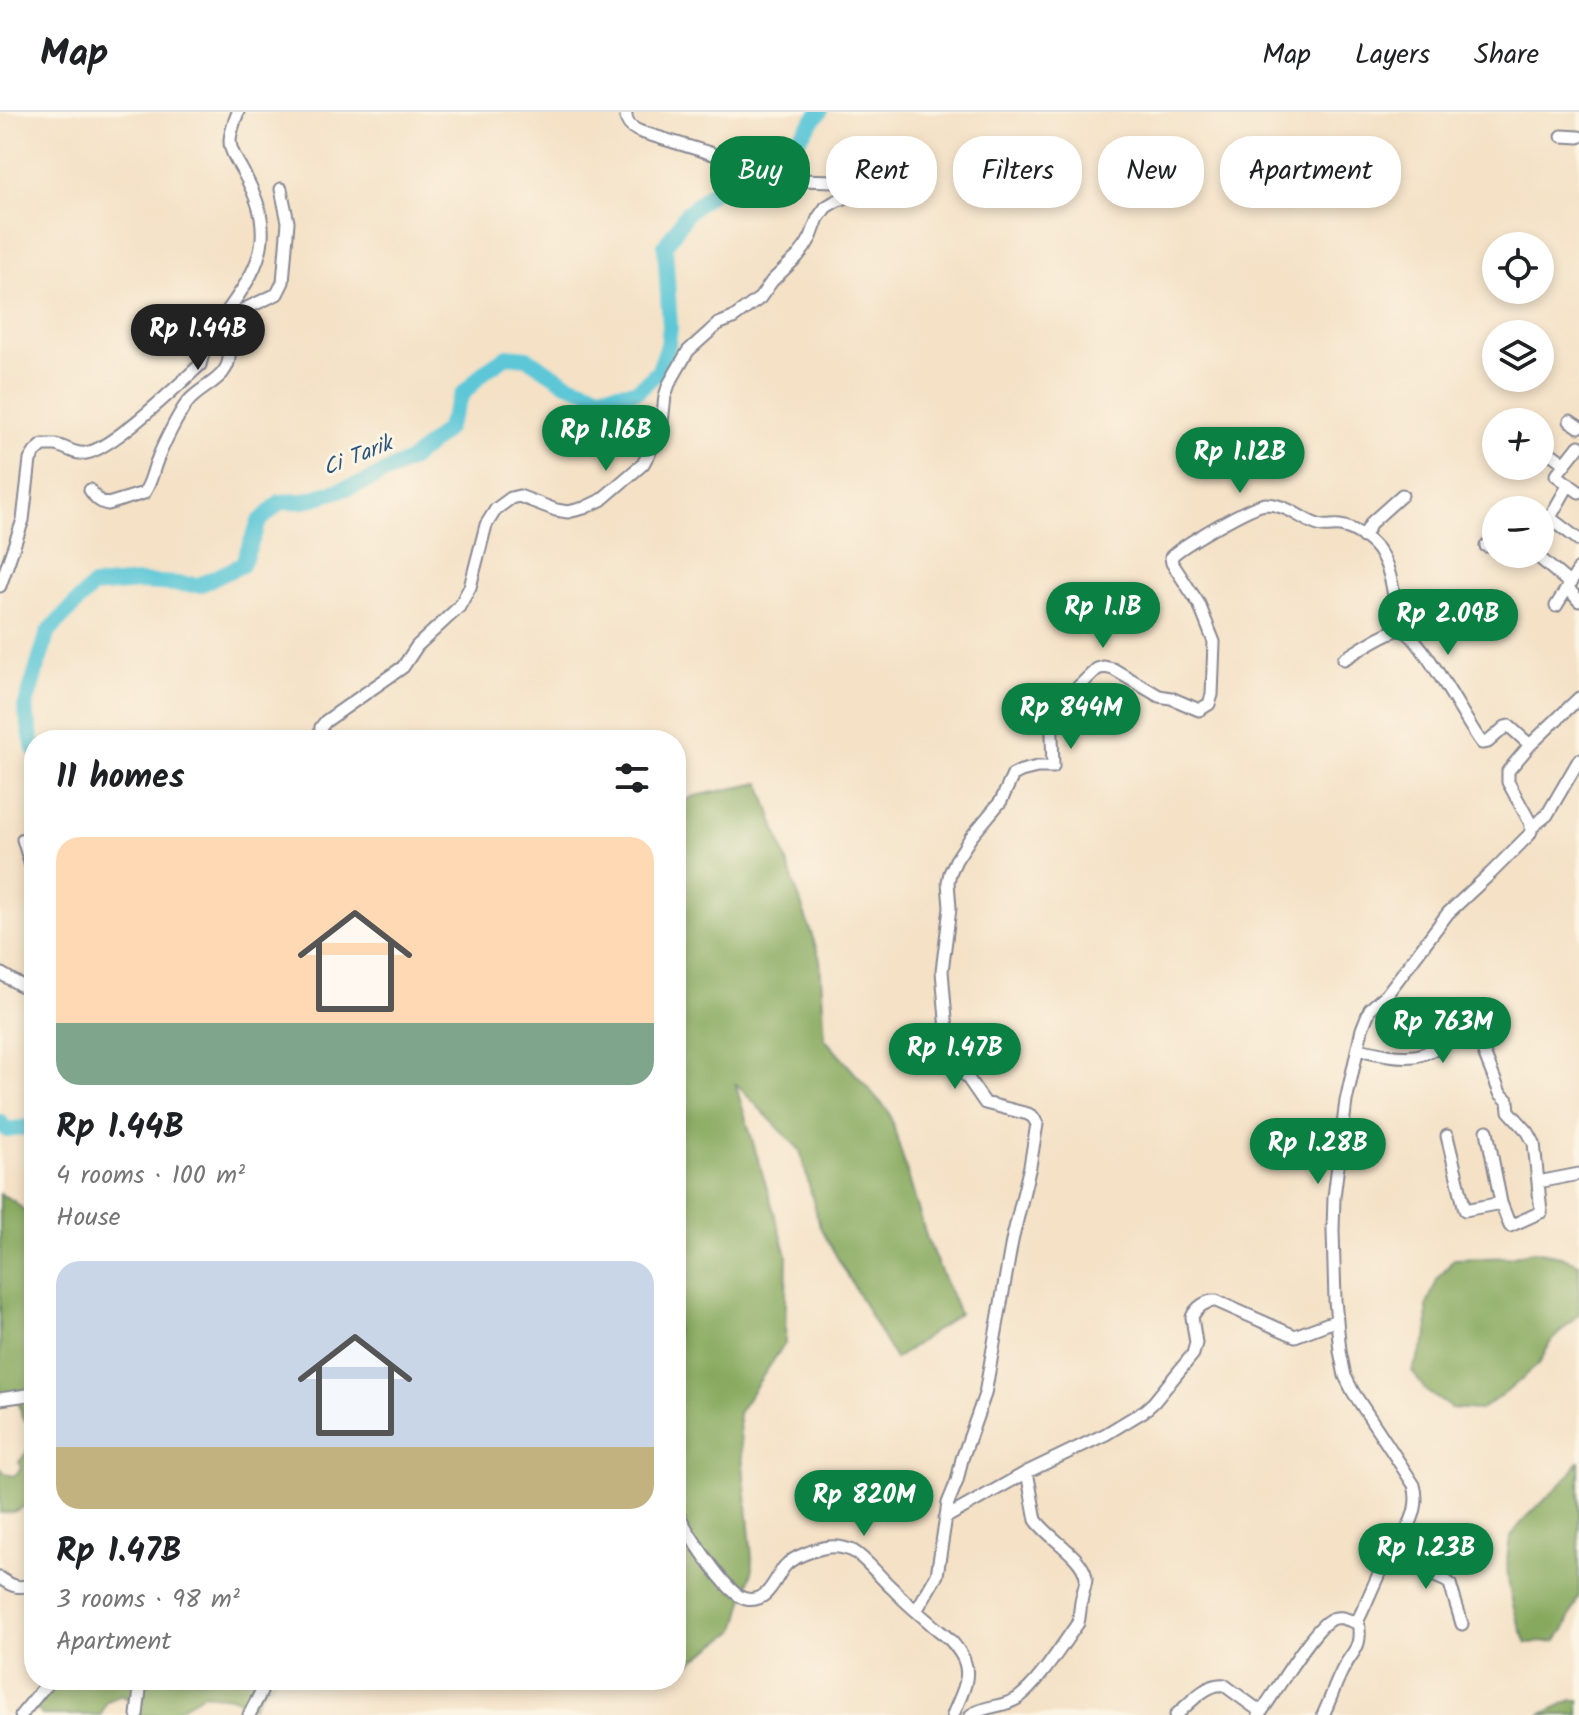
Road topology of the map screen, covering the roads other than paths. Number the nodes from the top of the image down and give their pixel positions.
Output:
1 (238, 112) edge
2 (626, 112) edge
3 (1562, 136) dead end
4 (1579, 137) edge
5 (826, 181) edge
6 (281, 189) dead end
7 (826, 207) edge
8 (211, 338) junction
9 (227, 344) junction
10 (174, 389) junction
11 (188, 401) junction
12 (1579, 446) edge
13 (1554, 456) edge
14 (1565, 464) junction
15 (1569, 484) junction
16 (90, 490) dead end
17 (1579, 492) edge
18 (1402, 495) dead end
19 (1554, 511) edge
20 (1554, 521) edge
21 (1363, 537) junction
22 (1579, 540) edge
23 (1550, 568) edge
24 (1579, 569) edge
25 (1568, 585) junction
26 (0, 586) edge
27 (1579, 601) edge
28 (1556, 606) dead end
29 (1399, 629) junction
30 (1344, 659) dead end
31 (1579, 698) edge
32 (321, 730) edge
33 (1530, 745) junction
34 (1579, 760) edge
35 (1531, 828) junction
36 (23, 839) dead end
37 (24, 842) edge
38 (0, 973) edge
39 (24, 987) edge
40 (1358, 1049) junction
41 (1487, 1131) dead end
42 (1447, 1136) dead end
43 (1579, 1174) edge
44 (1538, 1182) junction
45 (1501, 1203) junction
46 (1337, 1320) junction
47 (24, 1395) edge
48 (0, 1399) edge
49 (1027, 1472) junction
50 (945, 1518) junction
51 (686, 1526) edge
52 (1390, 1556) junction
53 (0, 1578) edge
54 (24, 1587) edge
55 (916, 1611) junction
56 (1358, 1620) junction
57 (1462, 1624) dead end
58 (42, 1690) edge
59 (140, 1690) edge
60 (261, 1690) edge
61 (1260, 1713) edge
62 (21, 1715) edge
63 (137, 1715) edge
64 (249, 1715) edge
65 (953, 1715) edge
66 (971, 1715) edge
67 (1176, 1715) edge
68 (1323, 1715) edge

1 - 8 street
2 - 5 street
3 - 4 street
6 - 9 street
7 - 32 street
8 - 9 street
8 - 10 street
9 - 11 street
10 - 11 street
10 - 26 street
11 - 16 street
12 - 14 street
13 - 14 street
14 - 15 street
15 - 17 street
15 - 19 street
18 - 21 street
20 - 22 street
21 - 29 street
21 - 50 street
23 - 25 street
24 - 25 street
25 - 27 street
25 - 28 street
29 - 30 street
29 - 33 street
31 - 33 street
33 - 35 street
34 - 35 street
35 - 40 street
36 - 37 street
38 - 39 street
40 - 44 street
40 - 46 street
41 - 45 street
42 - 45 street
43 - 44 street
44 - 45 street
46 - 49 street
46 - 52 street
47 - 48 street
49 - 50 street
49 - 66 street
50 - 55 street
51 - 55 street
52 - 56 street
52 - 57 street
53 - 54 street
55 - 65 street
56 - 61 street
56 - 68 street
58 - 62 street
59 - 63 street
60 - 64 street
61 - 67 street

